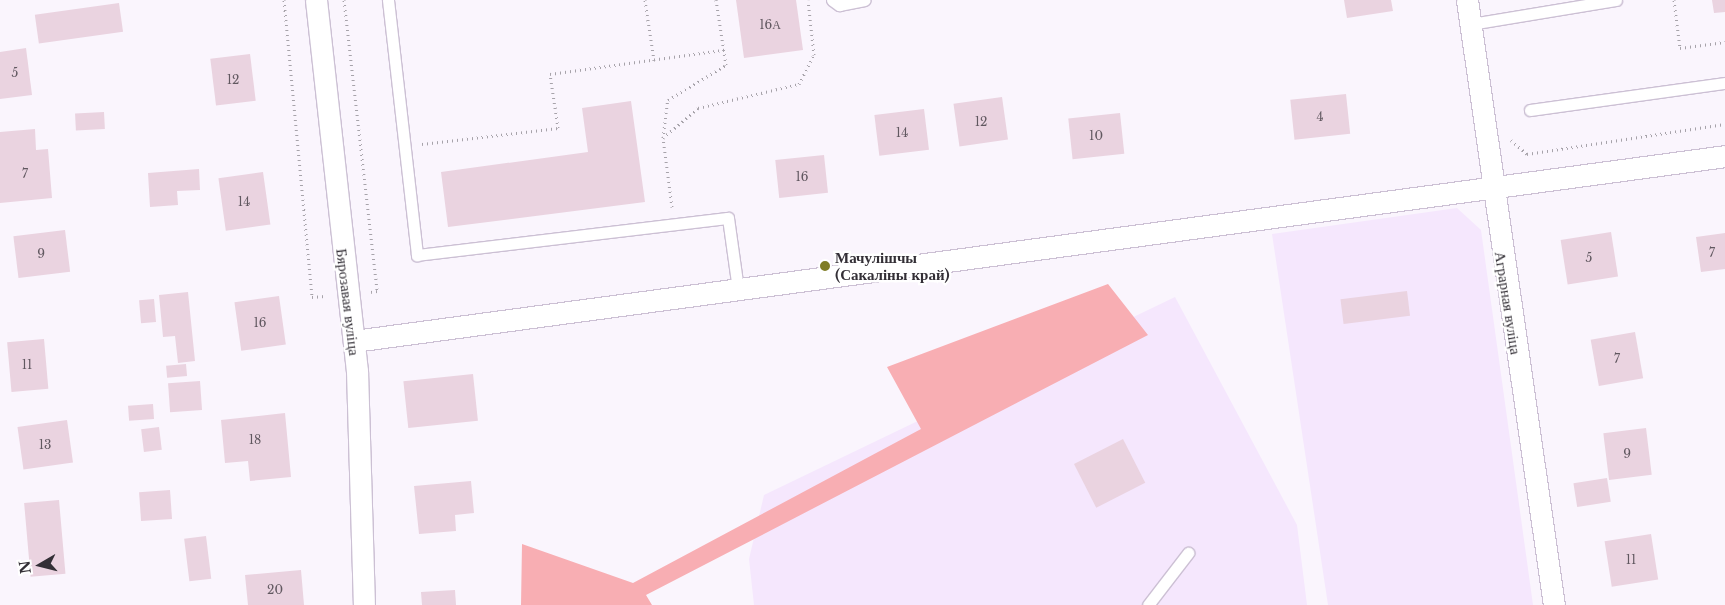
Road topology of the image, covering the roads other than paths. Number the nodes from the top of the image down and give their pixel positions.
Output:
1 (316, 0) edge
2 (388, 0) edge
3 (832, 0) edge
4 (865, 0) edge
5 (1467, 0) edge
6 (1616, 0) edge
7 (1471, 24) junction
8 (1725, 83) edge
9 (1530, 110) dead end
10 (1725, 156) edge
11 (1491, 185) junction
12 (738, 290) junction
13 (354, 341) junction
14 (1188, 553) dead end
15 (364, 605) edge
16 (1148, 605) edge
17 (1554, 605) edge

1 - 13 street, Бярозавая вуліца
2 - 12 lane
3 - 4 lane
5 - 7 street, Аграрная вуліца
6 - 7 lane
7 - 11 street, Аграрная вуліца
8 - 9 lane
10 - 11 street
11 - 12 street
11 - 17 street, Аграрная вуліца
12 - 13 street
13 - 15 street, Бярозавая вуліца
14 - 16 lane

